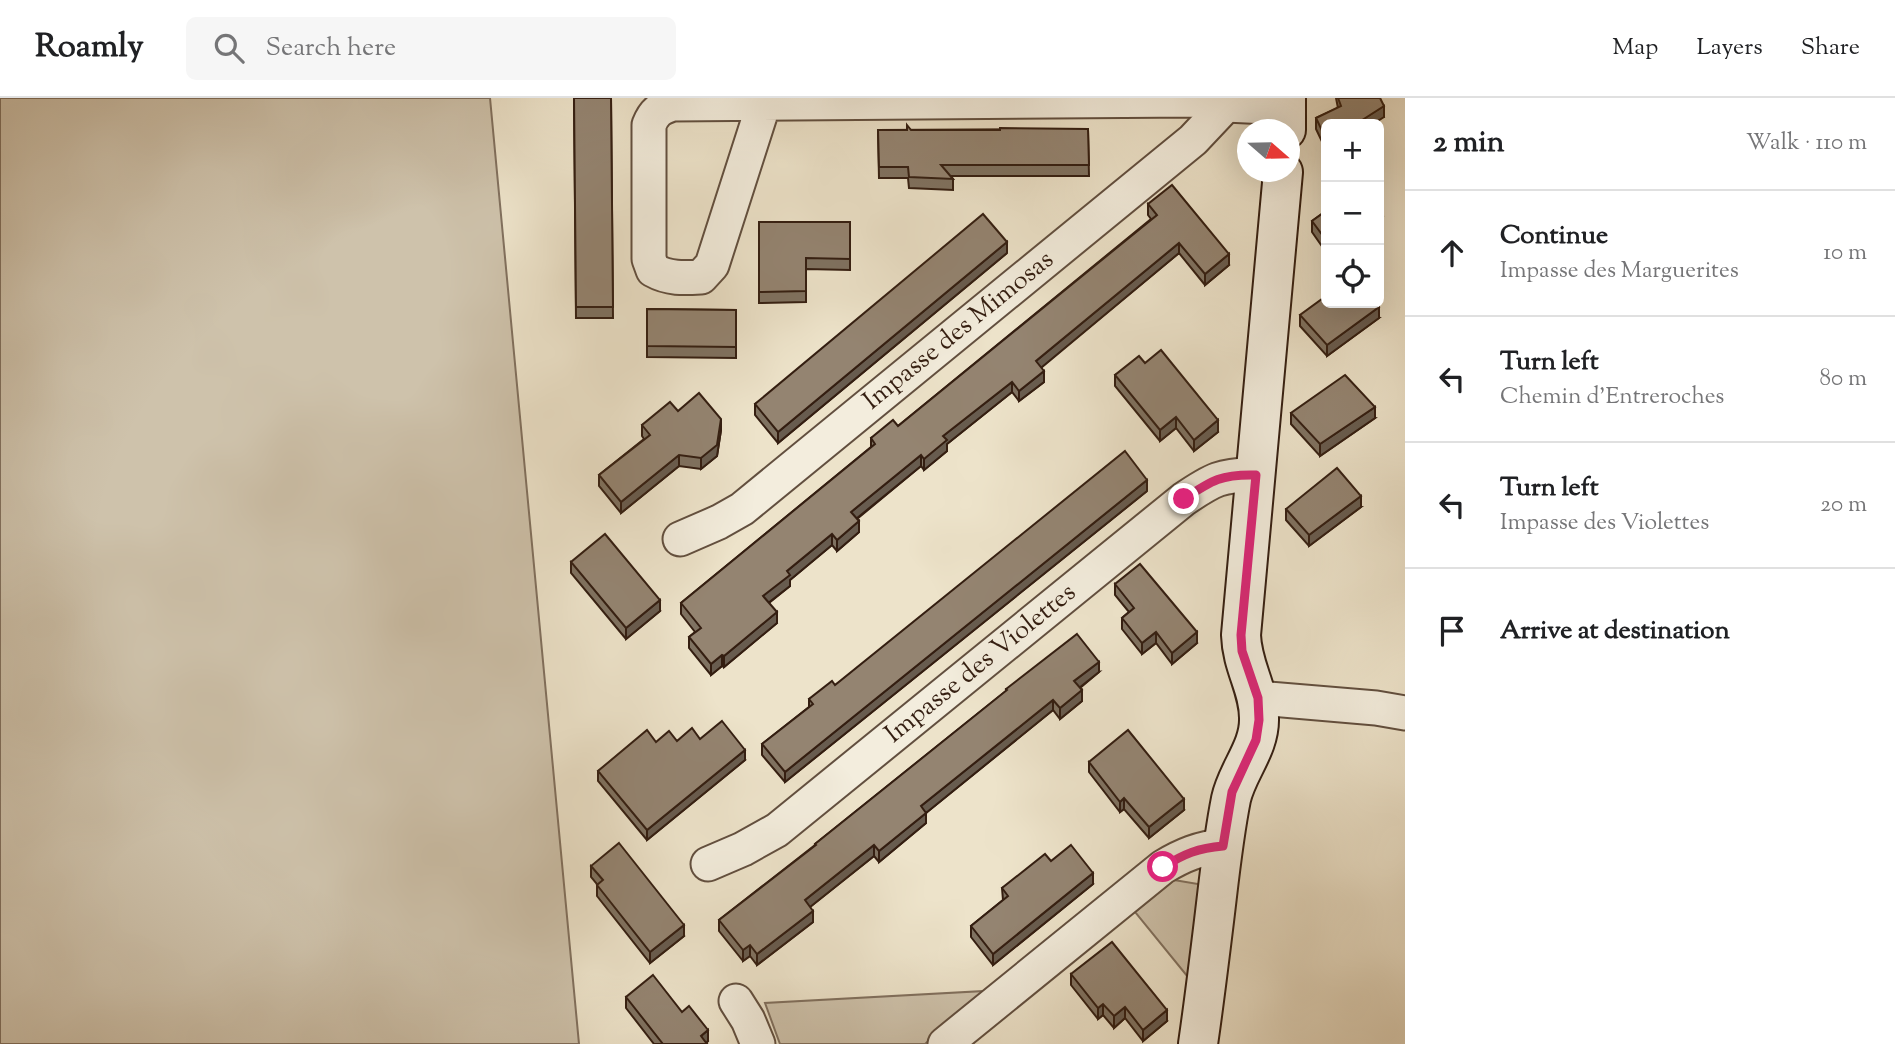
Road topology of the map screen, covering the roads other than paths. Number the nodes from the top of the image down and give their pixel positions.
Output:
1 (764, 103) junction
2 (1226, 106) junction
3 (1287, 112) edge
4 (1282, 182) edge
5 (1256, 475) junction
6 (680, 539) dead end
7 (1258, 698) junction
8 (1405, 713) edge
9 (1223, 846) junction
10 (708, 864) dead end
11 (736, 1001) dead end
12 (758, 1044) edge
13 (945, 1044) edge
14 (1198, 1044) edge

1 - 1 street
1 - 2 street
2 - 3 street
2 - 6 street, Impasse des Mimosas
4 - 5 street
5 - 7 street
5 - 10 street, Impasse des Violettes
7 - 8 street
7 - 9 street
9 - 13 street
9 - 14 street
11 - 12 street

